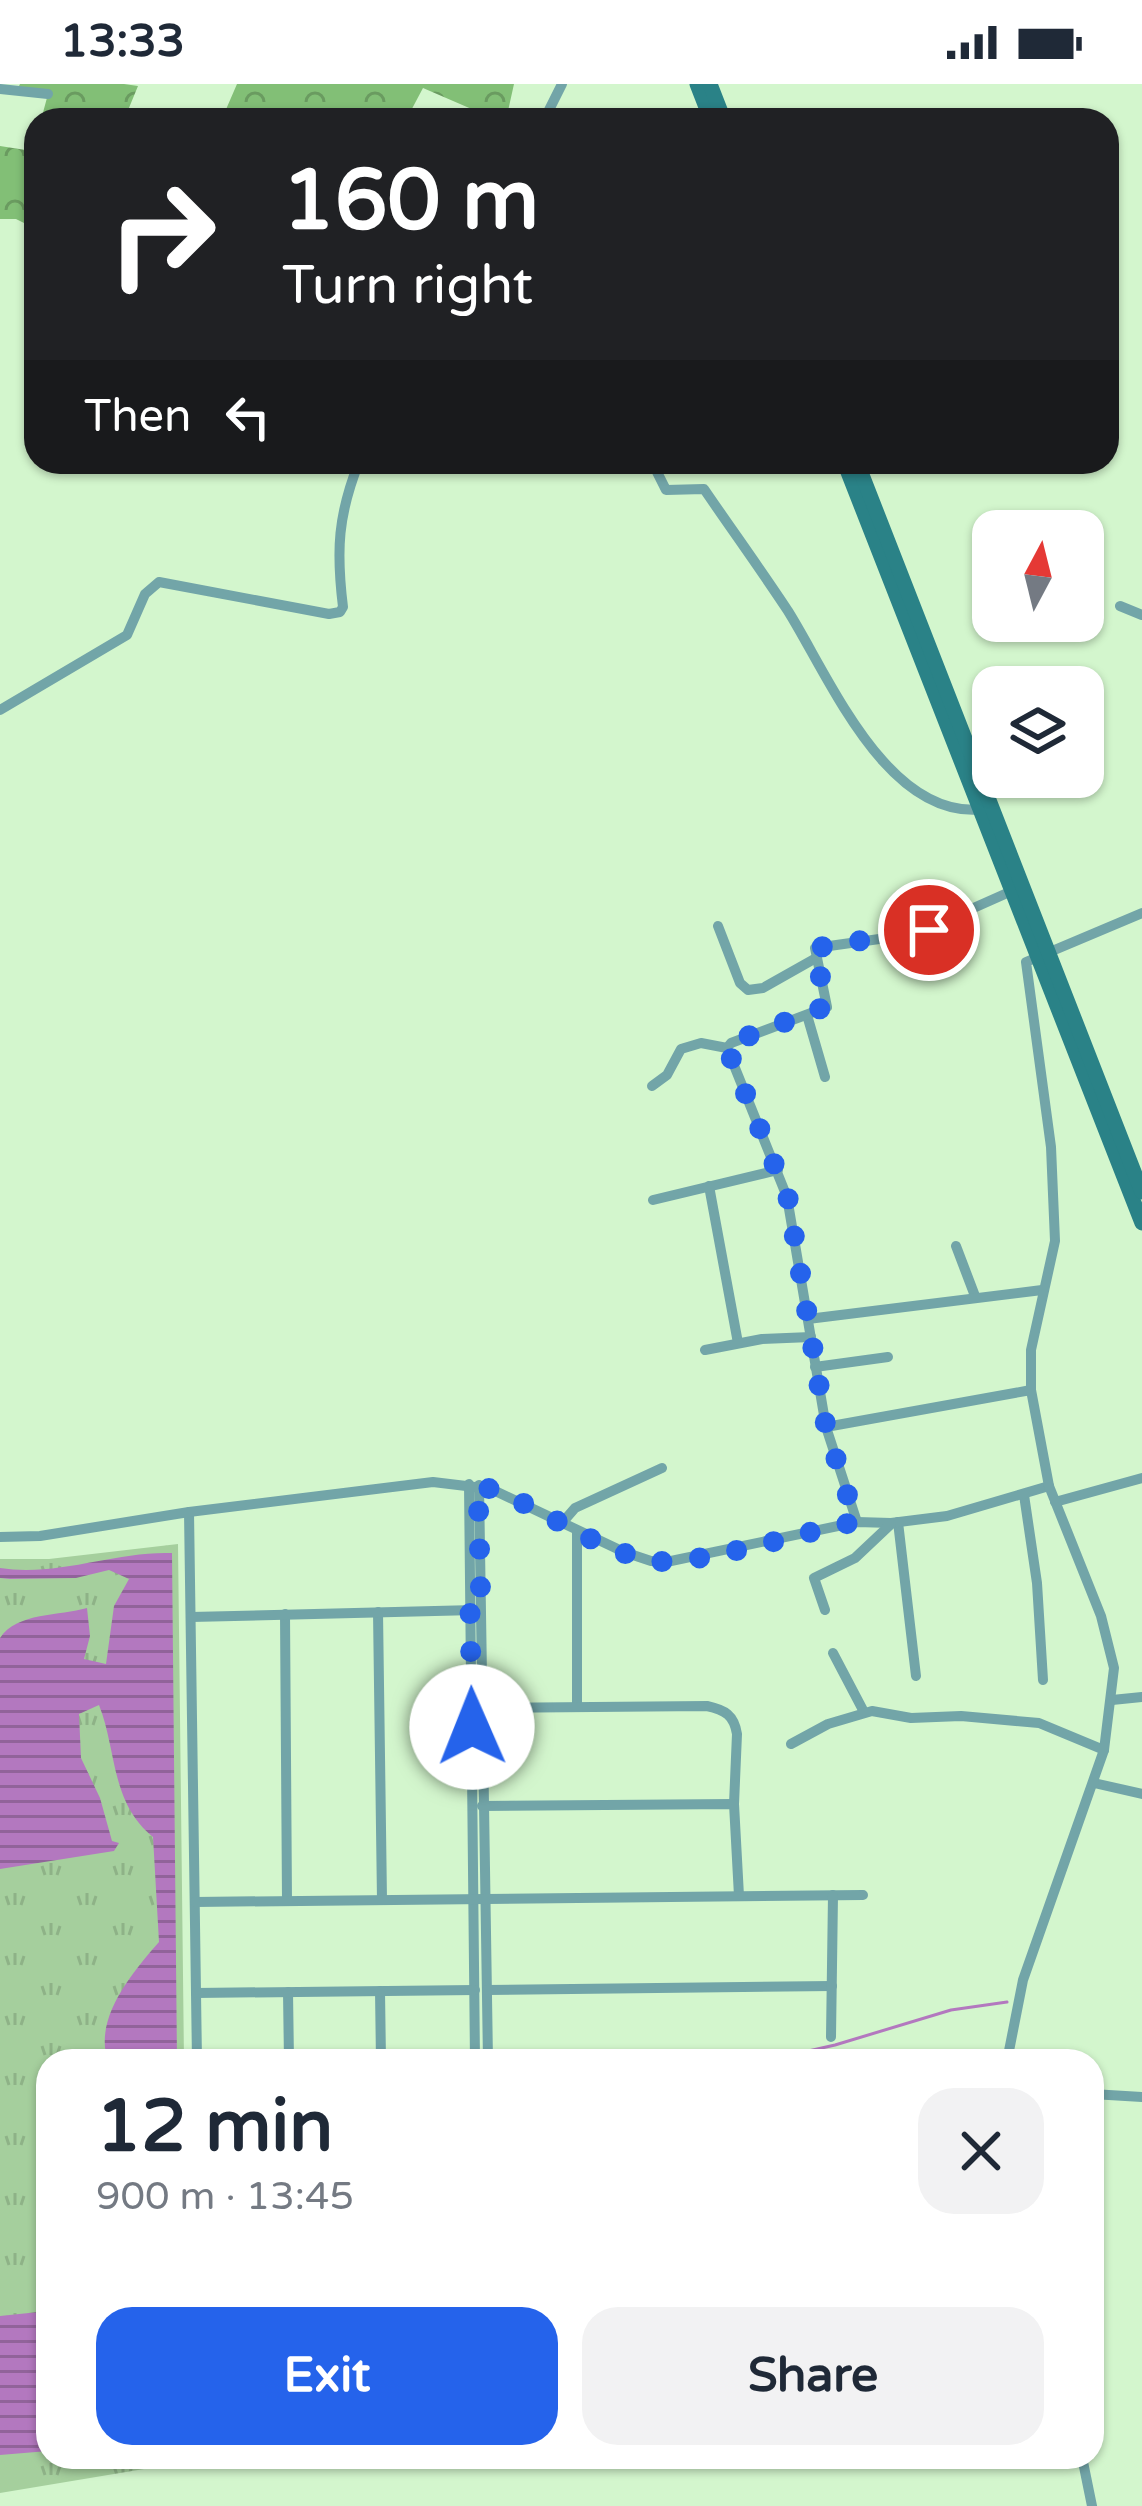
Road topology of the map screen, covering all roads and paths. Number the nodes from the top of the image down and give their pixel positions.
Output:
1 (0, 89) edge
2 (48, 94) dead end
3 (354, 474) edge
4 (658, 474) edge
5 (849, 474) edge
6 (861, 474) edge
7 (1120, 606) dead end
8 (1142, 615) edge
9 (0, 710) edge
10 (986, 808) junction
11 (1016, 888) junction
12 (1142, 913) edge
13 (718, 926) dead end
14 (1042, 954) junction
15 (816, 958) junction
16 (807, 1015) junction
17 (727, 1048) junction
18 (825, 1077) dead end
19 (652, 1086) dead end
20 (778, 1170) junction
21 (709, 1186) junction
22 (1142, 1192) edge
23 (653, 1200) dead end
24 (1142, 1223) edge
25 (956, 1246) dead end
26 (1042, 1290) junction
27 (974, 1296) junction
28 (808, 1319) junction
29 (811, 1337) junction
30 (738, 1342) junction
31 (705, 1350) dead end
32 (888, 1357) dead end
33 (815, 1366) junction
34 (1031, 1390) junction
35 (826, 1427) junction
36 (662, 1468) dead end
37 (1142, 1478) edge
38 (474, 1484) junction
39 (1049, 1486) junction
40 (1024, 1496) junction
41 (1054, 1502) junction
42 (189, 1511) junction
43 (856, 1522) junction
44 (562, 1523) junction
45 (895, 1523) junction
46 (577, 1532) junction
47 (0, 1537) edge
48 (476, 1610) junction
49 (825, 1610) dead end
50 (378, 1612) junction
51 (285, 1615) junction
52 (190, 1617) junction
53 (833, 1653) dead end
54 (916, 1676) dead end
55 (1043, 1680) dead end
56 (1142, 1697) edge
57 (1112, 1700) junction
58 (577, 1707) junction
59 (483, 1708) junction
60 (864, 1712) junction
61 (791, 1744) dead end
62 (1104, 1750) junction
63 (1094, 1783) junction
64 (1142, 1794) edge
65 (734, 1804) junction
66 (478, 1806) junction
67 (832, 1895) junction
68 (863, 1895) dead end
69 (739, 1896) junction
70 (480, 1899) junction
71 (382, 1900) junction
72 (287, 1901) junction
73 (195, 1902) junction
74 (832, 1986) junction
75 (481, 1990) junction
76 (380, 1991) junction
77 (288, 1992) junction
78 (196, 1993) junction
79 (831, 2037) dead end
80 (197, 2049) edge
81 (289, 2049) edge
82 (381, 2049) edge
83 (476, 2049) edge
84 (487, 2049) edge
85 (1009, 2049) edge
86 (1104, 2095) edge
87 (1142, 2097) edge
88 (1084, 2469) edge
89 (1092, 2506) edge

1 - 2 street
3 - 9 street
4 - 10 street
5 - 10 main road
6 - 10 main road
7 - 8 street
10 - 11 main road
11 - 14 main road
11 - 15 street
12 - 14 street
13 - 15 street
14 - 22 main road
14 - 24 main road
14 - 26 street
15 - 16 street
16 - 17 street
16 - 18 street
17 - 19 street
17 - 20 street
20 - 21 street
20 - 28 street
21 - 23 street
21 - 30 street
25 - 27 street
26 - 27 street
26 - 34 street
27 - 28 street
28 - 29 street
29 - 30 street
29 - 33 street
30 - 31 street
32 - 33 street
33 - 35 street
34 - 35 street
34 - 39 street
35 - 43 street
36 - 44 street
37 - 41 street
38 - 42 street
38 - 44 street
38 - 48 street
39 - 40 street
39 - 41 street
40 - 45 street
40 - 55 street
41 - 57 street
42 - 47 street
42 - 52 street
43 - 45 street
43 - 46 street
44 - 46 street
45 - 49 street
45 - 54 street
46 - 58 street
48 - 50 street
48 - 59 street
48 - 66 street
50 - 51 street
50 - 71 street
51 - 52 street
51 - 72 street
52 - 73 street
53 - 60 street
56 - 57 street
57 - 62 street
58 - 59 street
58 - 65 street
59 - 66 street
60 - 61 street
60 - 62 street
62 - 63 street
63 - 64 street
63 - 85 street
65 - 66 street
65 - 69 street
66 - 70 street
67 - 68 street
67 - 69 street
67 - 74 street
69 - 70 street
70 - 71 street
70 - 75 street
71 - 72 street
72 - 73 street
73 - 78 street
74 - 75 street
74 - 79 street
75 - 76 street
75 - 83 street
75 - 84 street
76 - 77 street
76 - 82 street
77 - 78 street
77 - 81 street
78 - 80 street
86 - 87 street
88 - 89 street

